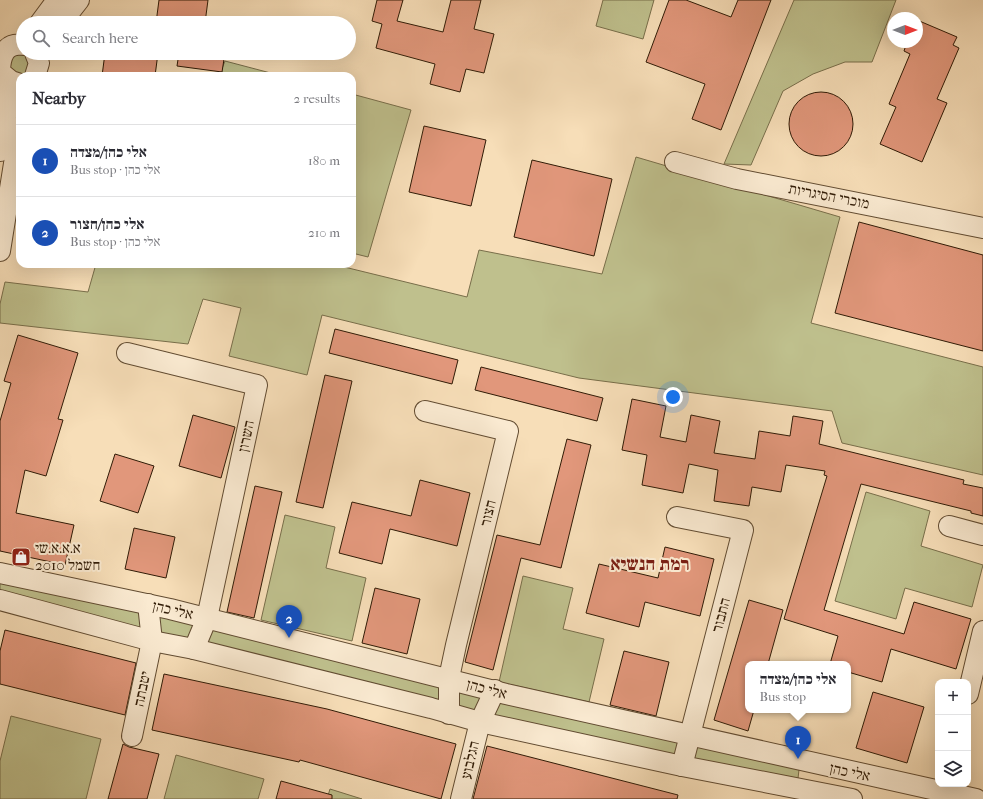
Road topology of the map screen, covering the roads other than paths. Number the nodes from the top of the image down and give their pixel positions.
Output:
1 (57, 0) edge
2 (79, 0) edge
3 (45, 16) edge
4 (66, 16) edge
5 (19, 60) edge
6 (0, 151) edge
7 (16, 151) edge
8 (675, 162) dead end
9 (983, 228) edge
10 (0, 251) edge
11 (127, 353) dead end
12 (425, 411) dead end
13 (677, 516) dead end
14 (949, 526) dead end
15 (983, 535) edge
16 (0, 573) edge
17 (0, 600) edge
18 (148, 604) junction
19 (170, 609) junction
20 (207, 618) junction
21 (983, 632) edge
22 (152, 641) junction
23 (194, 650) junction
24 (214, 655) junction
25 (449, 678) junction
26 (971, 682) edge
27 (486, 688) junction
28 (440, 711) junction
29 (480, 722) junction
30 (132, 736) dead end
31 (690, 736) junction
32 (800, 761) junction
33 (682, 766) junction
34 (944, 792) edge
35 (796, 793) edge
36 (461, 799) edge
37 (852, 799) edge
38 (976, 799) edge

1 - 3 street
2 - 4 street
5 - 6 street
7 - 10 street
8 - 9 street, מוכרי הסיגריות
11 - 20 street, השרון
12 - 25 street, חצור
13 - 31 street, התבור
14 - 15 street
16 - 18 street, אלי כהן
17 - 22 street, אלי כהן
18 - 19 street, אלי כהן
18 - 22 street, יטבתה
19 - 20 street, אלי כהן
19 - 22 street, יטבתה
20 - 23 street, השרון
20 - 24 street, השרון
20 - 25 street, אלי כהן
21 - 26 street
22 - 23 street, אלי כהן
22 - 30 street, יטבתה
23 - 24 street, אלי כהן
24 - 28 street, אלי כהן
25 - 27 street, אלי כהן
25 - 28 street, חצור
27 - 29 street, הגלבוע
27 - 31 street, אלי כהן
28 - 29 street, אלי כהן
29 - 33 street, אלי כהן
29 - 36 street, הגלבוע
31 - 32 street, אלי כהן
31 - 33 street, התבור
32 - 34 street, אלי כהן
32 - 35 street
33 - 35 street, אלי כהן
34 - 38 street, אלי כהן
35 - 37 street, אלי כהן

